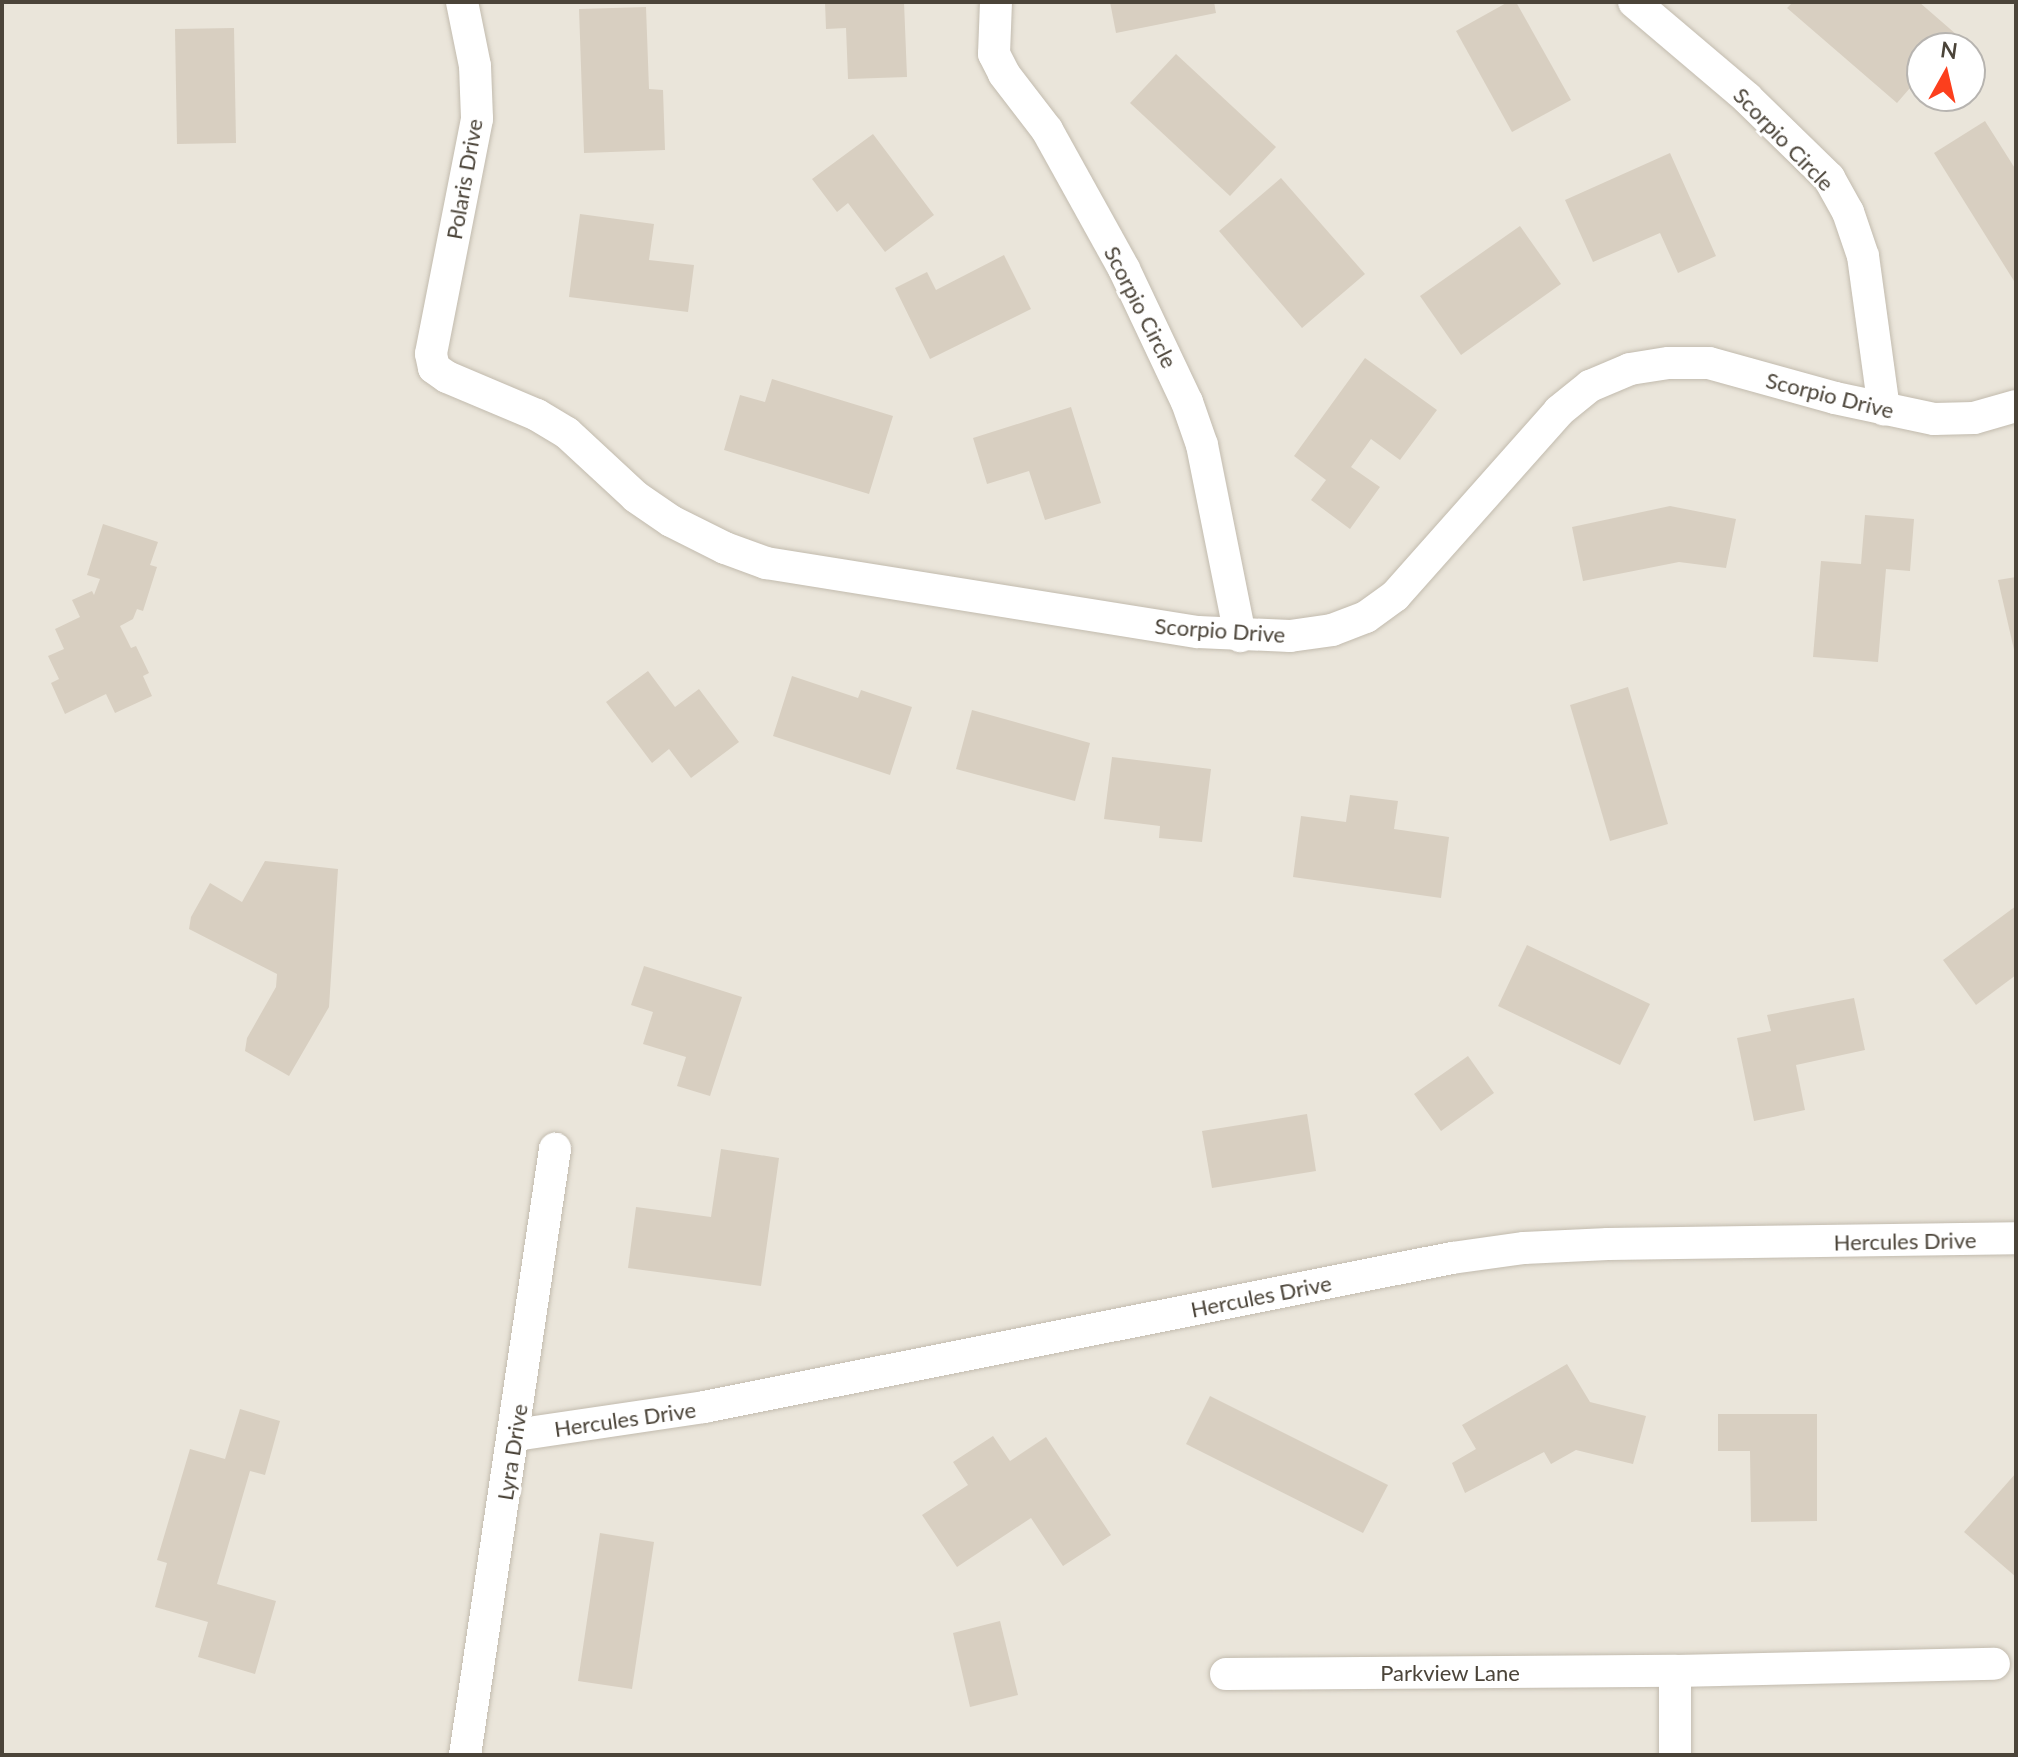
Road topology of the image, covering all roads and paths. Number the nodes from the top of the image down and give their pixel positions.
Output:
1 (462, 2) edge
2 (996, 2) edge
3 (1634, 2) edge
4 (431, 354) joint
5 (2016, 406) edge
6 (1884, 410) junction
7 (1240, 636) junction
8 (555, 1149) dead end
9 (2016, 1238) edge
10 (515, 1435) junction
11 (1994, 1664) dead end
12 (1675, 1671) junction
13 (1226, 1674) dead end
14 (465, 1755) edge
15 (1675, 1755) edge

1 - 4 street, Polaris Drive
2 - 7 street, Scorpio Circle
3 - 6 street, Scorpio Circle
4 - 7 street, Scorpio Drive
5 - 6 street, Scorpio Drive
6 - 7 street, Scorpio Drive
8 - 10 street, Lyra Drive
9 - 10 street, Hercules Drive
10 - 14 street, Lyra Drive
11 - 12 street, Parkview Lane
12 - 13 street, Parkview Lane
12 - 15 street

